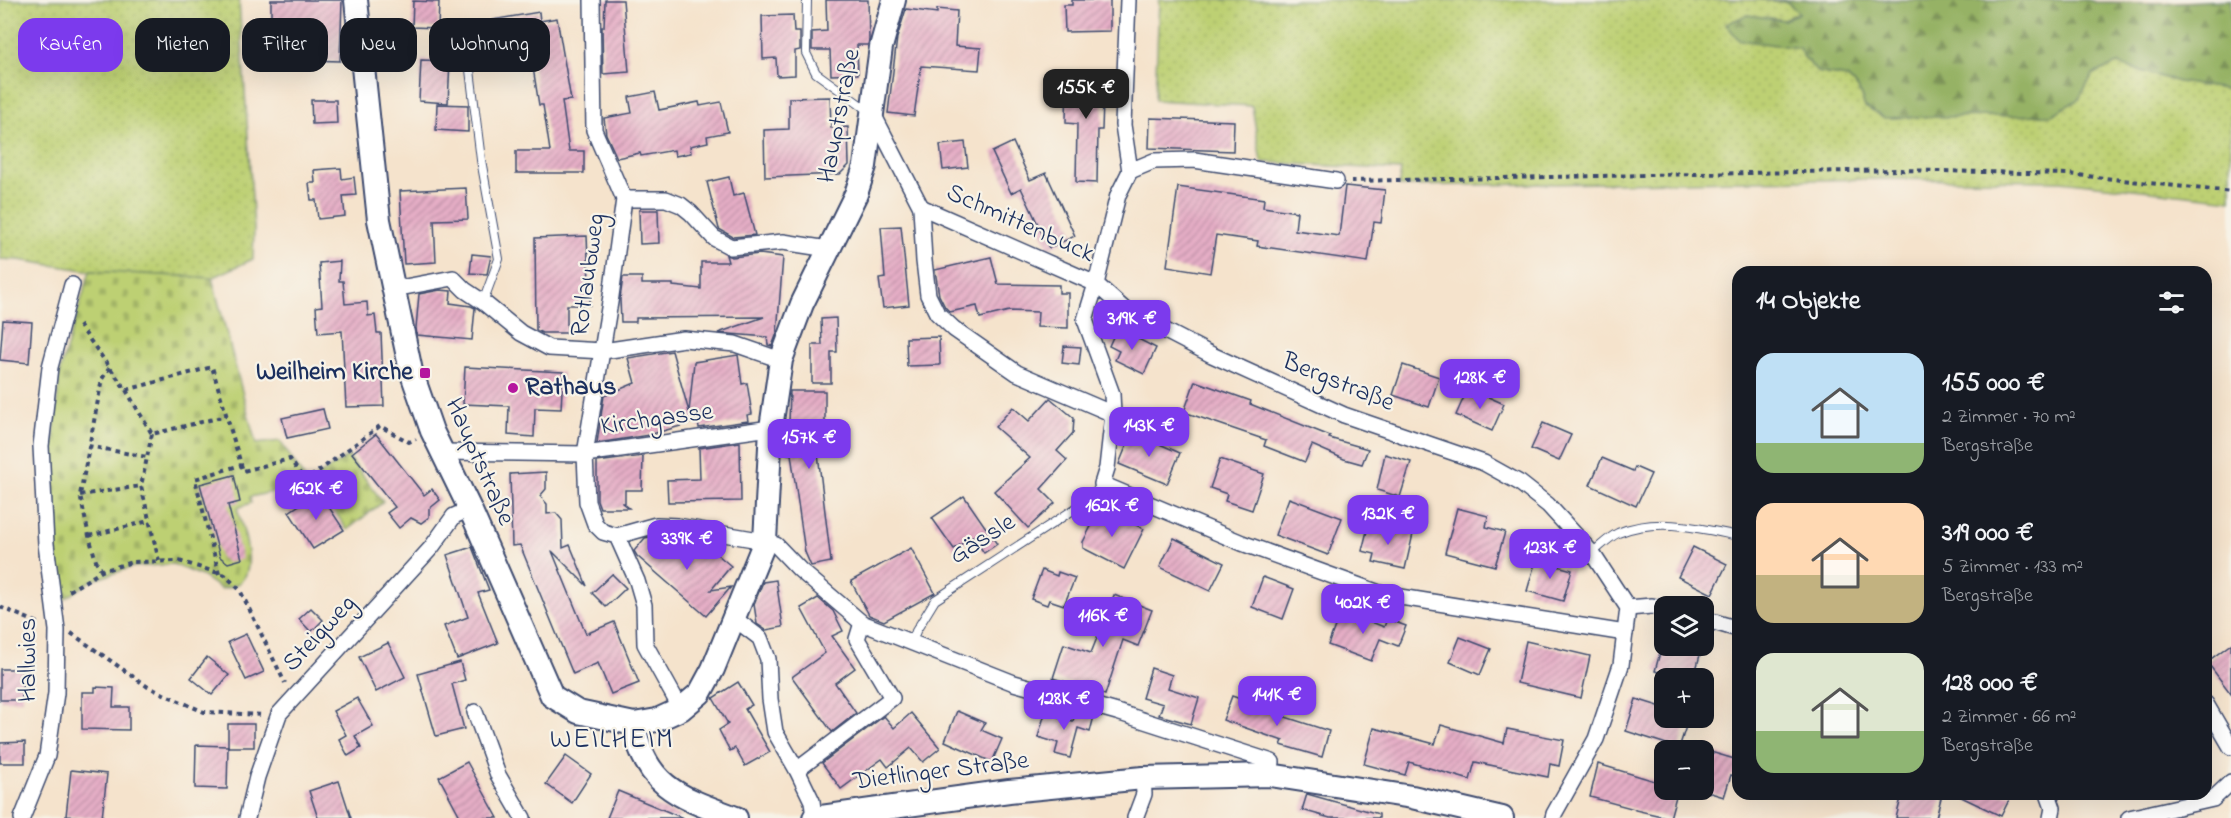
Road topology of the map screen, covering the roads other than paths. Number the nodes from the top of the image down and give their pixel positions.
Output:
1 (356, 0) edge
2 (592, 0) edge
3 (807, 0) edge
4 (894, 0) edge
5 (1128, 0) edge
6 (470, 72) edge
7 (873, 114) junction
8 (1130, 171) junction
9 (1336, 181) road end
10 (624, 199) junction
11 (921, 207) junction
12 (828, 249) junction
13 (1096, 284) junction
14 (72, 285) dead end
15 (394, 289) junction
16 (483, 302) junction
17 (603, 351) junction
18 (781, 360) junction
19 (1113, 414) junction
20 (771, 428) junction
21 (442, 452) junction
22 (585, 454) junction
23 (1102, 484) junction
24 (470, 509) junction
25 (1732, 535) edge
26 (618, 536) junction
27 (765, 541) junction
28 (1592, 553) junction
29 (1654, 606) edge
30 (1628, 608) junction
31 (735, 619) junction
32 (1714, 622) edge
33 (862, 623) junction
34 (1732, 627) edge
35 (1625, 633) junction
36 (912, 644) junction
37 (681, 709) junction
38 (475, 712) dead end
39 (2212, 714) edge
40 (634, 724) junction
41 (2231, 747) edge
42 (797, 770) junction
43 (1270, 775) junction
44 (1143, 778) junction
45 (2231, 782) edge
46 (2212, 799) edge
47 (2050, 800) edge
48 (2209, 800) edge
49 (22, 818) edge
50 (248, 818) edge
51 (523, 818) edge
52 (736, 818) edge
53 (814, 818) edge
54 (1135, 818) edge
55 (1502, 818) edge
56 (1553, 818) edge
57 (2051, 818) edge
58 (2129, 818) edge

1 - 15 street, Hauptstraße
2 - 10 street, Rotlaubweg
3 - 7 lane
4 - 7 street, Hauptstraße
5 - 8 street
6 - 16 lane
7 - 11 street, Schmittenbuck
7 - 12 street, Hauptstraße
8 - 9 street
8 - 13 street
10 - 12 street
10 - 17 street, Rotlaubweg
11 - 13 street, Schmittenbuck
11 - 19 street
12 - 18 street, Hauptstraße
13 - 19 street
13 - 28 street, Bergstraße
14 - 49 street, Hallwies
15 - 16 street
15 - 21 street, Hauptstraße
16 - 17 street
17 - 18 street
17 - 22 street, Rotlaubweg
18 - 20 street, Hauptstraße
19 - 23 street
20 - 22 street, Kirchgasse
20 - 27 street, Hauptstraße
21 - 22 street, Kirchgasse
21 - 24 street, Hauptstraße
22 - 26 street, Rotlaubweg
23 - 35 street
23 - 36 lane, Gässle
24 - 40 street, Hauptstraße
24 - 50 street, Steigweg
25 - 28 lane
26 - 27 street
26 - 37 street
27 - 31 street, Hauptstraße
27 - 33 street
28 - 30 street, Bergstraße
29 - 30 street
30 - 35 street
31 - 37 street, Hauptstraße
31 - 42 street
32 - 34 street
33 - 36 street
33 - 42 street
35 - 56 street
36 - 43 street
37 - 40 street, Hauptstraße
38 - 51 street
39 - 41 street
40 - 52 street
42 - 53 street
43 - 44 street, Dietlinger Straße
43 - 55 street, Dietlinger Straße
44 - 53 street, Dietlinger Straße
44 - 54 street
45 - 46 street
47 - 57 street
48 - 58 street

